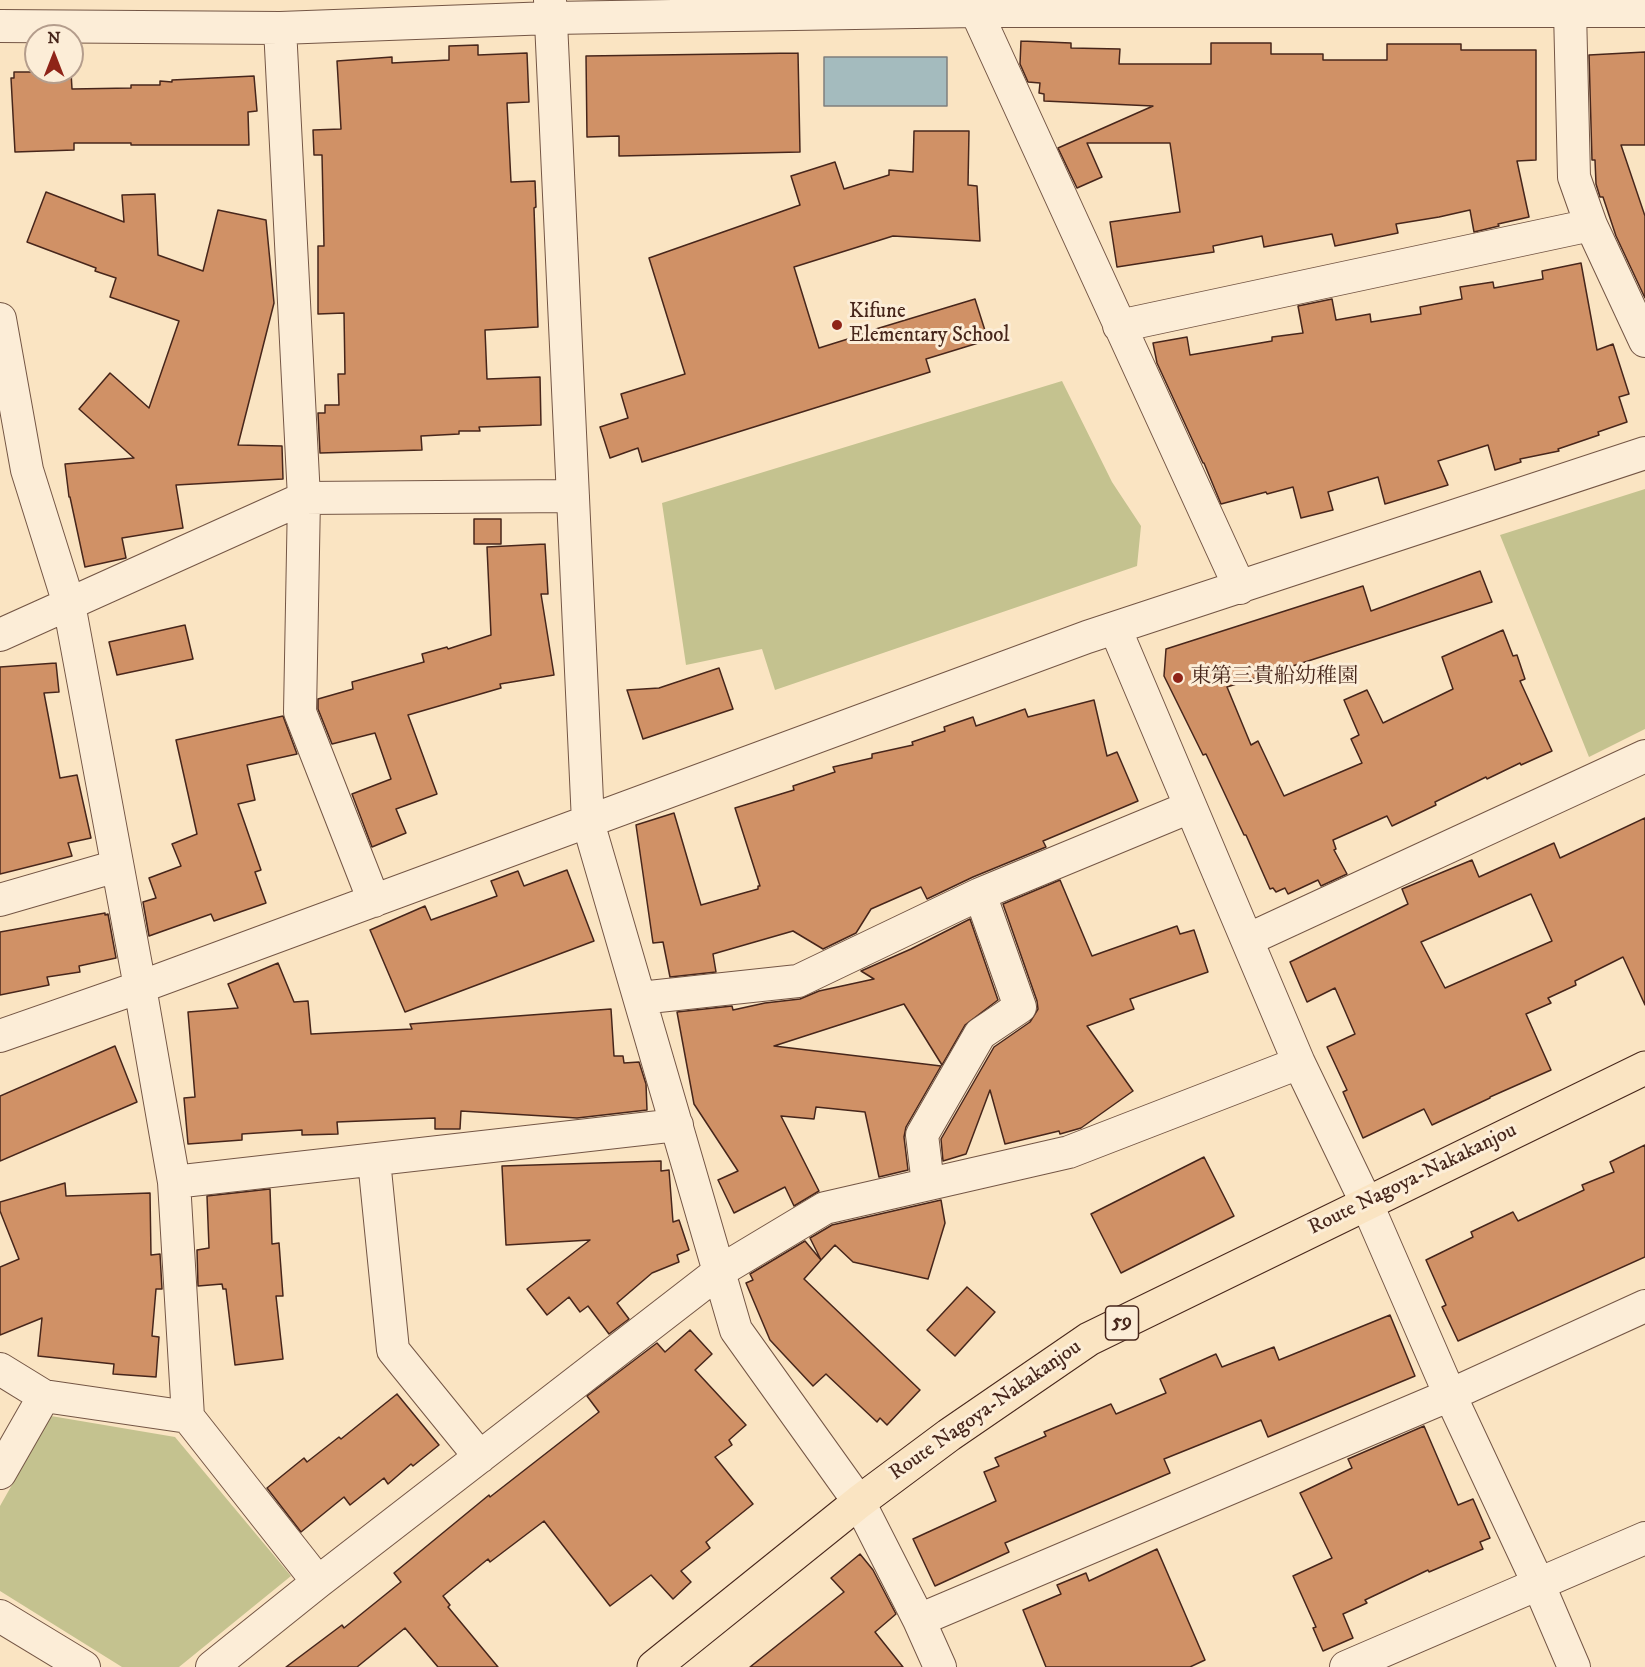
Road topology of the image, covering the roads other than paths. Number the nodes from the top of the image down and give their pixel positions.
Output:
1 (1329, 6) edge
2 (551, 9) edge
3 (1570, 10) junction
4 (976, 11) junction
5 (1645, 11) edge
6 (0, 27) edge
7 (280, 28) junction
8 (1591, 225) junction
9 (0, 319) edge
10 (1119, 326) junction
11 (1645, 341) edge
12 (1645, 453) edge
13 (14, 470) edge
14 (573, 496) junction
15 (304, 498) junction
16 (1240, 588) junction
17 (69, 604) junction
18 (1115, 628) junction
19 (0, 635) edge
20 (1645, 756) edge
21 (1190, 807) junction
22 (588, 822) junction
23 (117, 866) junction
24 (980, 894) junction
25 (0, 900) edge
26 (374, 901) junction
27 (1247, 940) junction
28 (140, 987) junction
29 (640, 998) junction
30 (0, 1036) edge
31 (1299, 1063) junction
32 (1645, 1068) edge
33 (677, 1125) junction
34 (374, 1160) junction
35 (174, 1182) junction
36 (928, 1184) junction
37 (1366, 1202) junction
38 (720, 1271) junction
39 (1645, 1306) edge
40 (0, 1369) edge
41 (1450, 1395) junction
42 (44, 1396) junction
43 (188, 1417) junction
44 (480, 1457) junction
45 (0, 1473) edge
46 (859, 1502) junction
47 (1645, 1538) edge
48 (318, 1582) junction
49 (1538, 1583) junction
50 (0, 1616) edge
51 (919, 1620) junction
52 (84, 1667) edge
53 (212, 1667) edge
54 (654, 1667) edge
55 (940, 1667) edge
56 (1346, 1667) edge
57 (1574, 1667) edge

1 - 3 street
1 - 4 street
2 - 4 street
2 - 7 street
2 - 14 street
3 - 5 street
3 - 8 street
4 - 10 street
6 - 7 street
7 - 15 street
8 - 10 street
8 - 11 street
9 - 13 street
10 - 16 street
12 - 16 street
13 - 17 street
14 - 15 street
14 - 22 street
15 - 17 street
15 - 26 street
16 - 18 street
17 - 19 street
17 - 23 street
18 - 21 street
18 - 22 street
20 - 27 street
21 - 24 street
21 - 27 street
22 - 26 street
22 - 29 street
23 - 25 street
23 - 28 street
24 - 29 street
24 - 36 street
26 - 28 street
27 - 31 street
28 - 30 street
28 - 35 street
29 - 33 street
31 - 36 street
31 - 37 street
32 - 37 main road, Route Nagoya-Nakakanjou / 59
33 - 34 street
33 - 38 street
34 - 35 street
34 - 44 street
35 - 43 street
36 - 38 street
37 - 41 street
37 - 46 main road, Route Nagoya-Nakakanjou / 59
38 - 44 street
38 - 46 street
39 - 41 street
40 - 42 street
41 - 49 street
41 - 51 street
42 - 43 street
42 - 45 street
43 - 48 street
44 - 48 street
46 - 51 street
46 - 54 main road, Route Nagoya-Nakakanjou / 59
47 - 49 street
48 - 53 street
49 - 56 street
49 - 57 street
50 - 52 street
51 - 55 street

